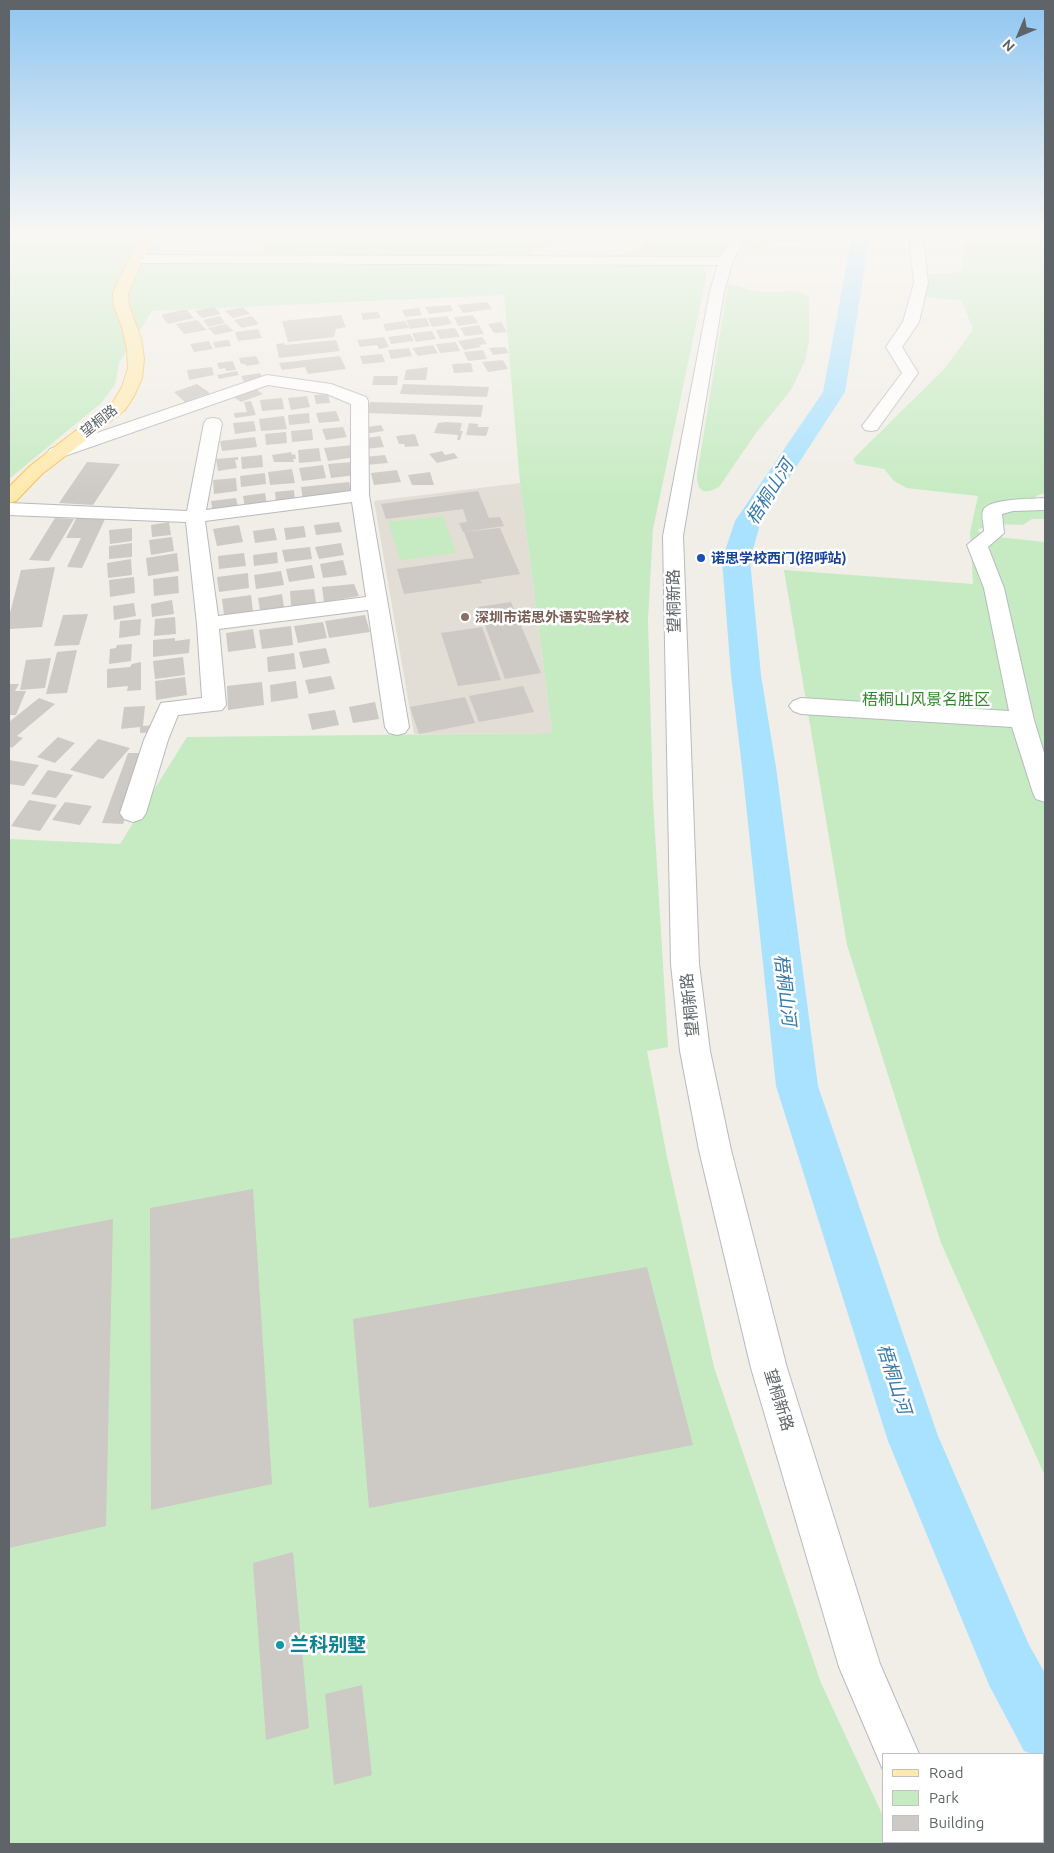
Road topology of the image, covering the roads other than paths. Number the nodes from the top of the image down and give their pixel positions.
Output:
1 (127, 321) edge
2 (712, 321) edge
3 (911, 321) edge
4 (213, 423) dead end
5 (871, 426) dead end
6 (56, 453) junction
7 (360, 495) junction
8 (9, 497) edge
9 (1045, 504) edge
10 (9, 509) edge
11 (195, 517) junction
12 (377, 602) junction
13 (208, 624) junction
14 (801, 706) dead end
15 (1022, 720) junction
16 (398, 727) dead end
17 (1045, 793) edge
18 (133, 813) dead end
19 (898, 1753) edge

1 - 6 main road, 望桐路
2 - 19 street, 望桐新路
3 - 5 street
4 - 11 street
6 - 7 street
6 - 8 main road, 望桐路
7 - 11 street
7 - 12 street
9 - 15 street
10 - 11 street
11 - 13 street
12 - 13 street
12 - 16 street
13 - 18 street
14 - 15 street
15 - 17 street

